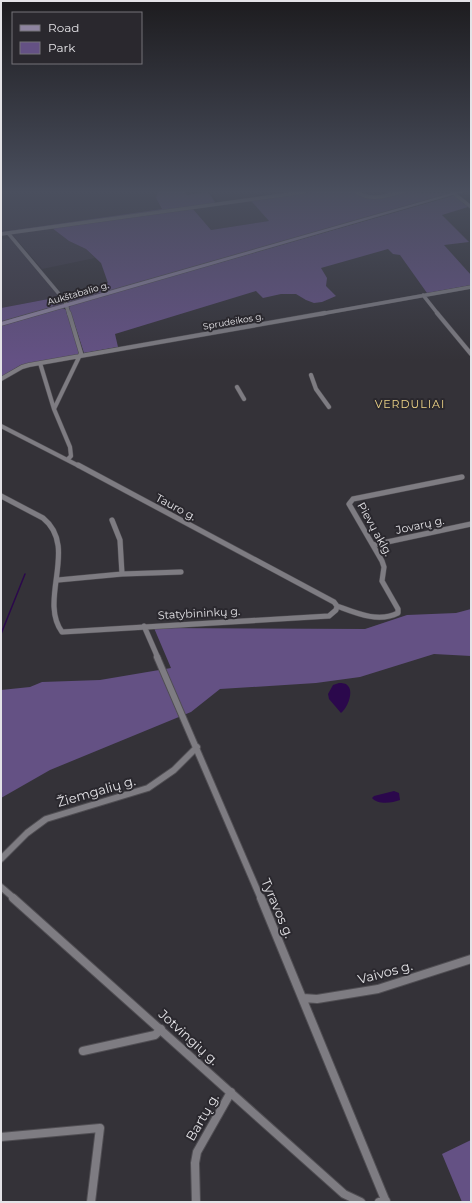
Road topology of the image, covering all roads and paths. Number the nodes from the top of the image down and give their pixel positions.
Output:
1 (21, 248) edge
2 (263, 248) edge
3 (471, 287) edge
4 (423, 295) junction
5 (67, 305) junction
6 (1, 324) edge
7 (471, 354) edge
8 (79, 356) junction
9 (40, 363) junction
10 (311, 375) dead end
11 (1, 379) edge
12 (237, 387) dead end
13 (244, 398) dead end
14 (329, 407) dead end
15 (54, 409) junction
16 (1, 426) edge
17 (68, 459) junction
18 (462, 477) dead end
19 (1, 496) edge
20 (112, 520) dead end
21 (471, 524) edge
22 (373, 545) junction
23 (181, 572) dead end
24 (122, 574) junction
25 (58, 580) junction
26 (336, 608) junction
27 (144, 626) junction
28 (197, 748) junction
29 (1, 859) edge
30 (1, 887) edge
31 (471, 958) edge
32 (303, 998) junction
33 (161, 1029) junction
34 (83, 1051) dead end
35 (231, 1092) junction
36 (1, 1137) edge
37 (91, 1202) edge
38 (196, 1202) edge
39 (361, 1202) edge
40 (384, 1202) edge

1 - 5 street
2 - 5 main road, Aukštabalio g.
3 - 4 street, Sprudeikos g.
4 - 7 street
4 - 8 street, Sprudeikos g.
5 - 6 main road, Aukštabalio g.
5 - 8 street
8 - 9 street, Sprudeikos g.
8 - 15 street
9 - 11 street, Sprudeikos g.
9 - 15 street
10 - 14 street
12 - 13 street
15 - 17 street
16 - 17 street, Tauro g.
17 - 26 street, Tauro g.
18 - 22 street, Pievų aklg.
19 - 25 street
20 - 24 street
21 - 22 street, Jovarų g.
22 - 26 street, Pievų aklg.
23 - 24 street
24 - 25 street
25 - 27 street, Statybininkų g.
26 - 27 street, Statybininkų g.
27 - 28 street, Tyravos g.
28 - 29 street, Žiemgalių g.
28 - 32 street, Tyravos g.
30 - 33 street, Jotvingių g.
31 - 32 street, Vaivos g.
32 - 40 street, Tyravos g.
33 - 34 street
33 - 35 street, Jotvingių g.
35 - 38 street, Bartų g.
35 - 39 street, Jotvingių g.
36 - 37 street

